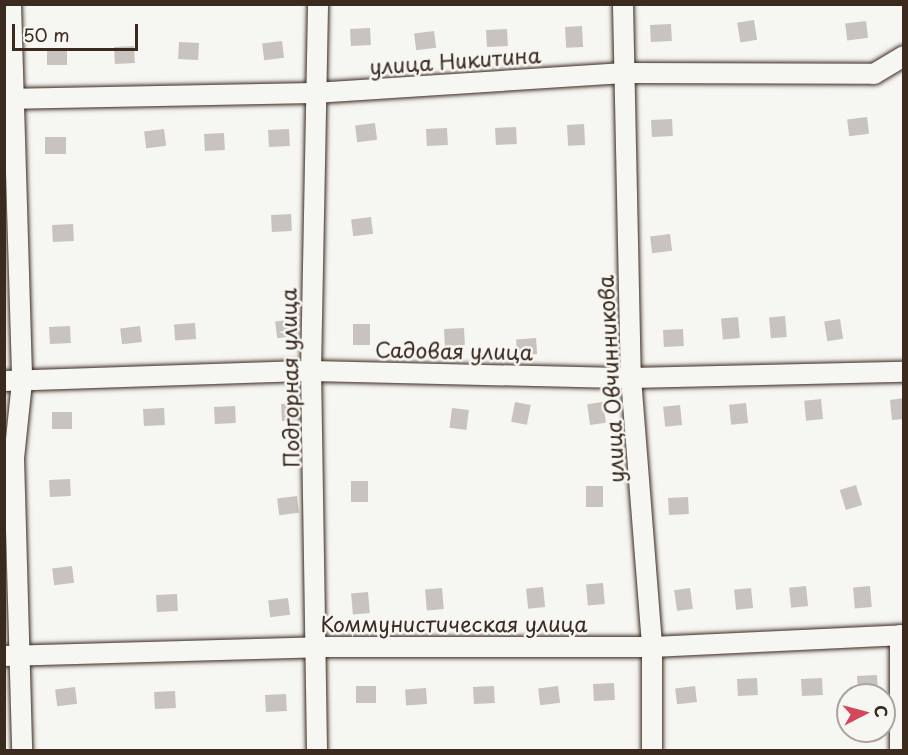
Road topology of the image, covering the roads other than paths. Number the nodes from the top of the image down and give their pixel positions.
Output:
1 (12, 4) edge
2 (318, 4) edge
3 (623, 4) edge
4 (903, 56) edge
5 (624, 73) junction
6 (314, 93) junction
7 (10, 99) edge
8 (311, 371) junction
9 (903, 372) edge
10 (631, 378) junction
11 (13, 381) edge
12 (902, 635) edge
13 (319, 647) junction
14 (652, 647) junction
15 (13, 656) edge
16 (22, 750) edge
17 (317, 750) edge
18 (652, 750) edge
19 (900, 750) edge

1 - 7 street
2 - 6 street, Подгорная улица
3 - 5 street, улица Овчинникова
4 - 5 street, улица Никитина
5 - 6 street, улица Никитина
5 - 10 street, улица Овчинникова
6 - 7 street, улица Никитина
6 - 8 street, Подгорная улица
7 - 11 street
8 - 10 street, Садовая улица
8 - 11 street, Садовая улица
8 - 13 street, Подгорная улица
9 - 10 street, Садовая улица
10 - 14 street, улица Овчинникова
11 - 15 street
12 - 14 street, Коммунистическая улица
12 - 19 street
13 - 14 street, Коммунистическая улица
13 - 15 street, Коммунистическая улица
13 - 17 street, Подгорная улица
14 - 18 street, улица Овчинникова
15 - 16 street

